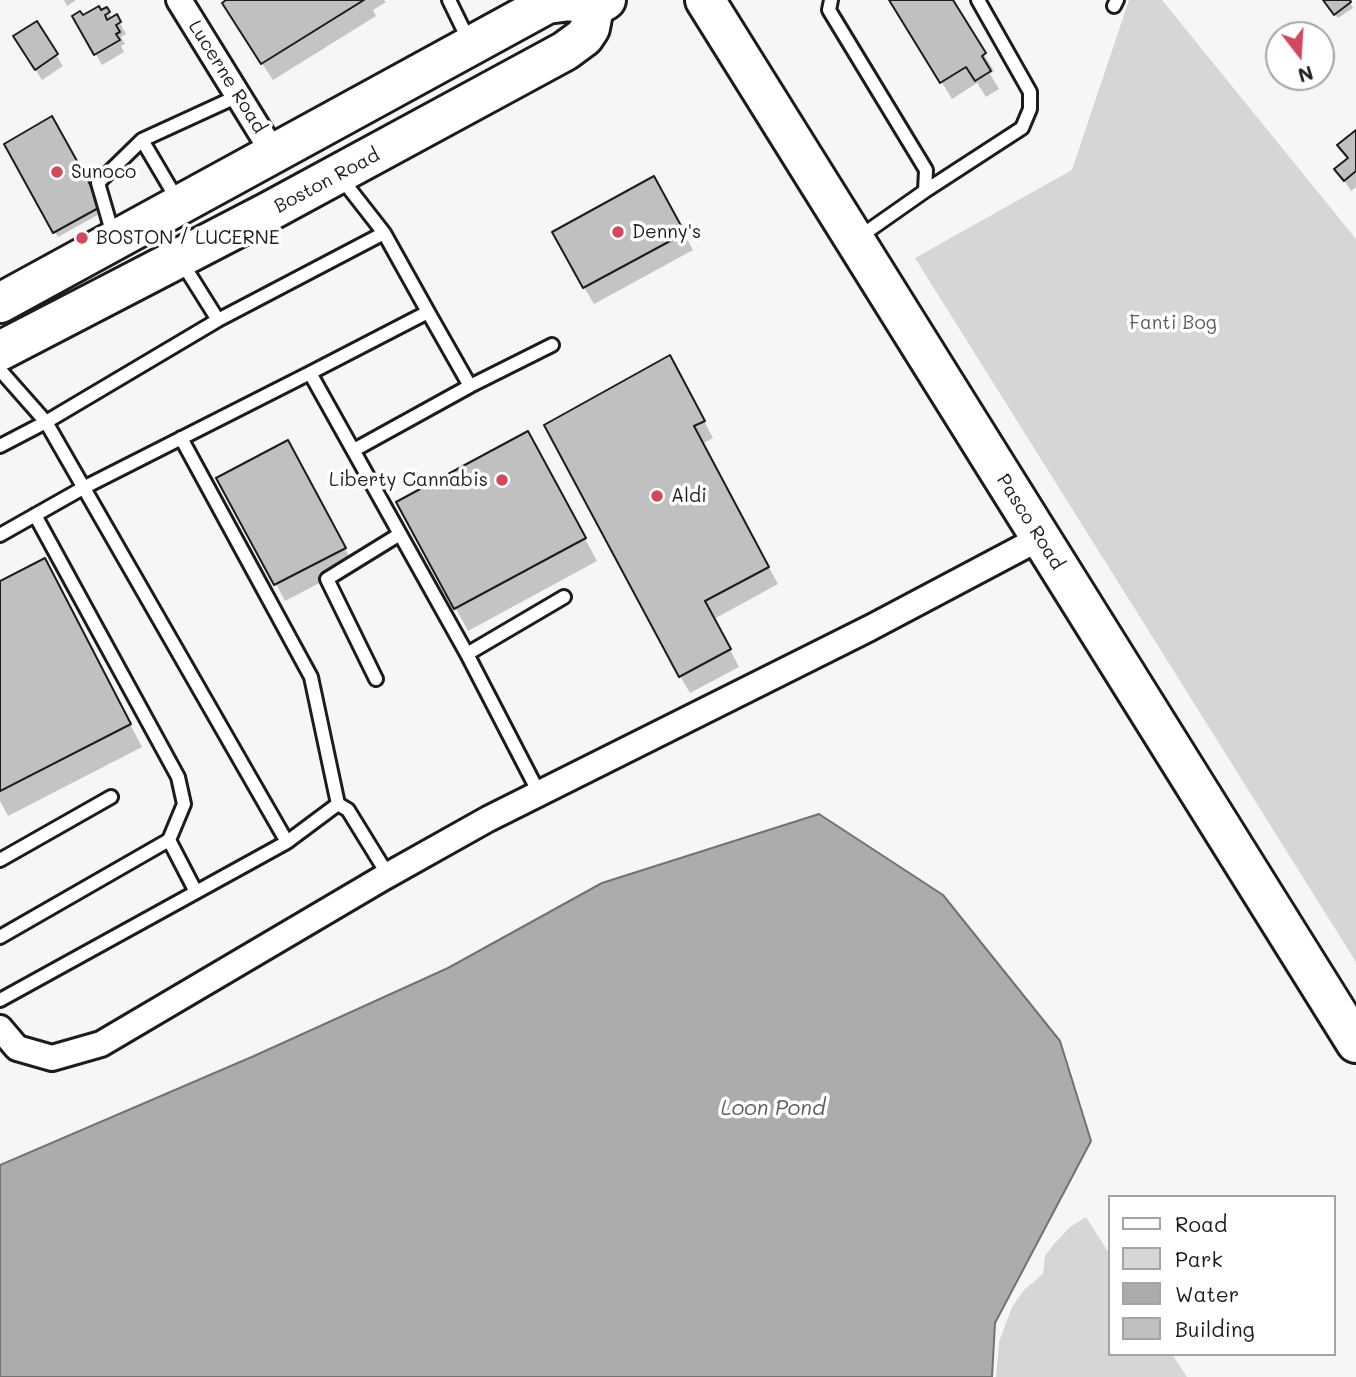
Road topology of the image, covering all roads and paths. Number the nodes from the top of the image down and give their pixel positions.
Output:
1 (179, 0) edge
2 (449, 0) edge
3 (705, 0) edge
4 (831, 0) edge
5 (978, 0) edge
6 (597, 2) edge
7 (471, 45) junction
8 (238, 96) junction
9 (142, 140) junction
10 (274, 154) junction
11 (338, 175) junction
12 (925, 191) junction
13 (180, 205) junction
14 (384, 233) junction
15 (115, 241) junction
16 (855, 241) junction
17 (180, 258) junction
18 (0, 303) edge
19 (428, 312) junction
20 (218, 320) junction
21 (552, 345) dead end
22 (0, 351) edge
23 (0, 370) edge
24 (310, 373) junction
25 (470, 386) junction
26 (46, 422) junction
27 (181, 438) junction
28 (0, 446) edge
29 (354, 450) junction
30 (83, 488) junction
31 (35, 515) junction
32 (400, 534) junction
33 (0, 535) edge
34 (1040, 538) junction
35 (564, 597) dead end
36 (467, 654) junction
37 (376, 679) dead end
38 (539, 793) junction
39 (111, 797) dead end
40 (338, 804) junction
41 (169, 840) junction
42 (287, 842) junction
43 (0, 860) edge
44 (388, 875) junction
45 (196, 892) junction
46 (0, 937) edge
47 (0, 1000) edge
48 (0, 1028) edge
49 (1356, 1043) edge

1 - 8 street, Lucerne Road
2 - 7 lane
3 - 16 main road, Pasco Road
4 - 12 lane
5 - 12 lane
6 - 7 main road, Boston Road
6 - 11 main road, Boston Road
7 - 10 main road, Boston Road
8 - 9 lane
8 - 10 street, Lucerne Road
9 - 13 lane
9 - 15 lane
10 - 13 main road, Boston Road
11 - 14 lane
11 - 17 main road, Boston Road
12 - 16 lane
13 - 15 main road, Boston Road
14 - 19 lane
14 - 20 lane
15 - 18 main road, Boston Road
16 - 34 main road, Pasco Road
17 - 20 lane
17 - 22 main road, Boston Road
19 - 24 lane
19 - 25 lane
20 - 26 lane
21 - 25 lane
23 - 26 lane
24 - 27 lane
24 - 29 lane
25 - 29 lane
26 - 28 lane
26 - 30 lane
27 - 30 lane
27 - 40 lane
29 - 32 lane
30 - 31 lane
30 - 42 lane
31 - 33 lane
31 - 41 lane
32 - 36 lane
32 - 37 lane
34 - 38 street
34 - 49 main road, Pasco Road
35 - 36 lane
36 - 38 lane
38 - 44 street
39 - 43 lane
40 - 42 lane
40 - 44 lane
41 - 45 lane
41 - 46 lane
42 - 45 lane
44 - 48 street
45 - 47 lane

